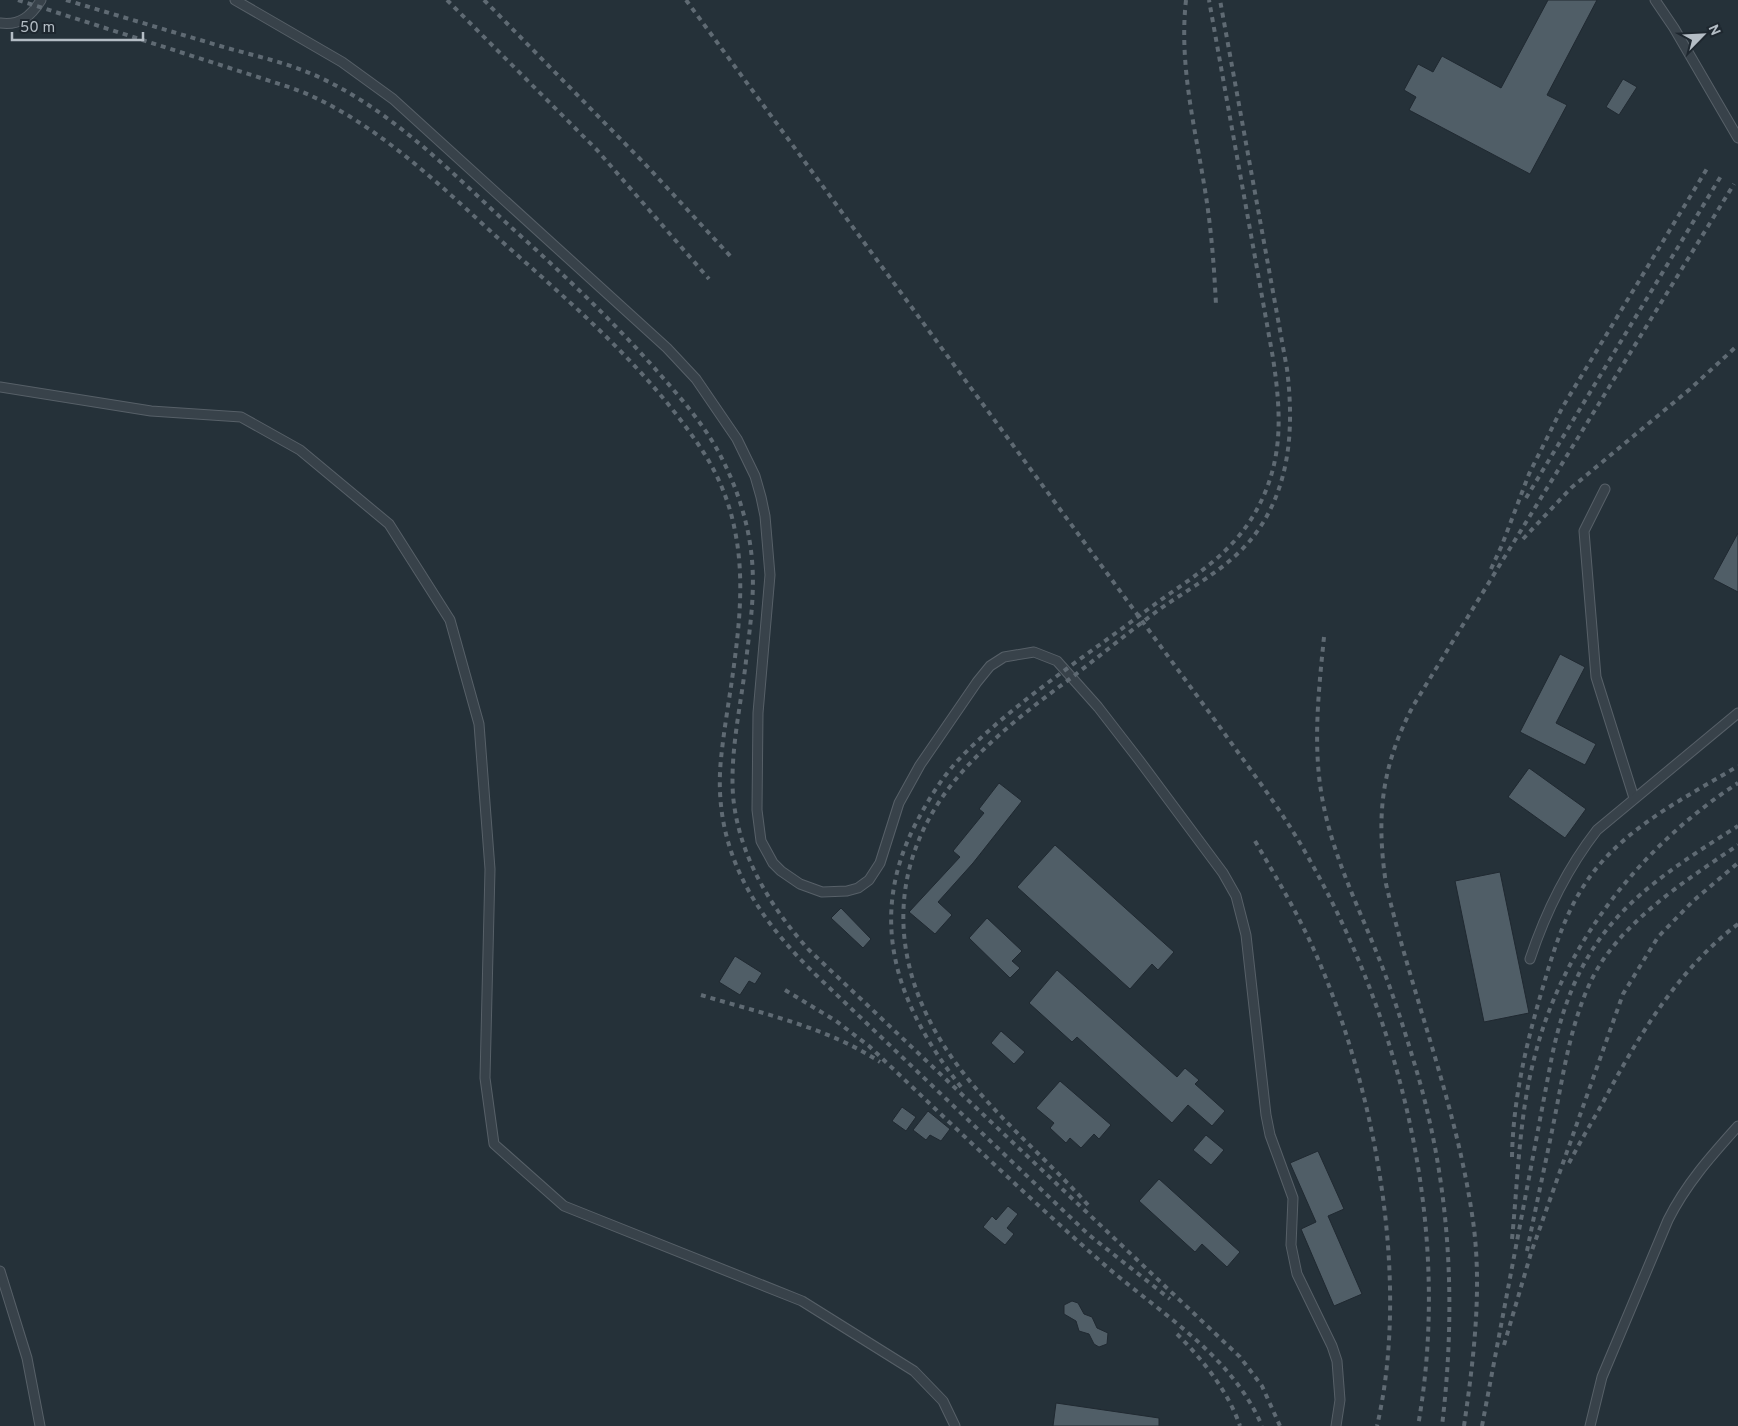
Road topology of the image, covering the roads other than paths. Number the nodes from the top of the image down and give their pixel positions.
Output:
1 (41, 0) edge
2 (235, 0) edge
3 (1655, 0) edge
4 (0, 23) edge
5 (1738, 138) edge
6 (0, 387) edge
7 (1605, 489) dead end
8 (1738, 713) edge
9 (1634, 798) junction
10 (1530, 959) dead end
11 (1738, 1126) edge
12 (0, 1271) edge
13 (40, 1426) edge
14 (955, 1426) edge
15 (1336, 1426) edge
16 (1590, 1426) edge

1 - 4 lane
2 - 15 lane
3 - 5 lane
6 - 14 lane
7 - 9 lane
8 - 9 lane
9 - 10 lane
11 - 16 lane
12 - 13 lane

